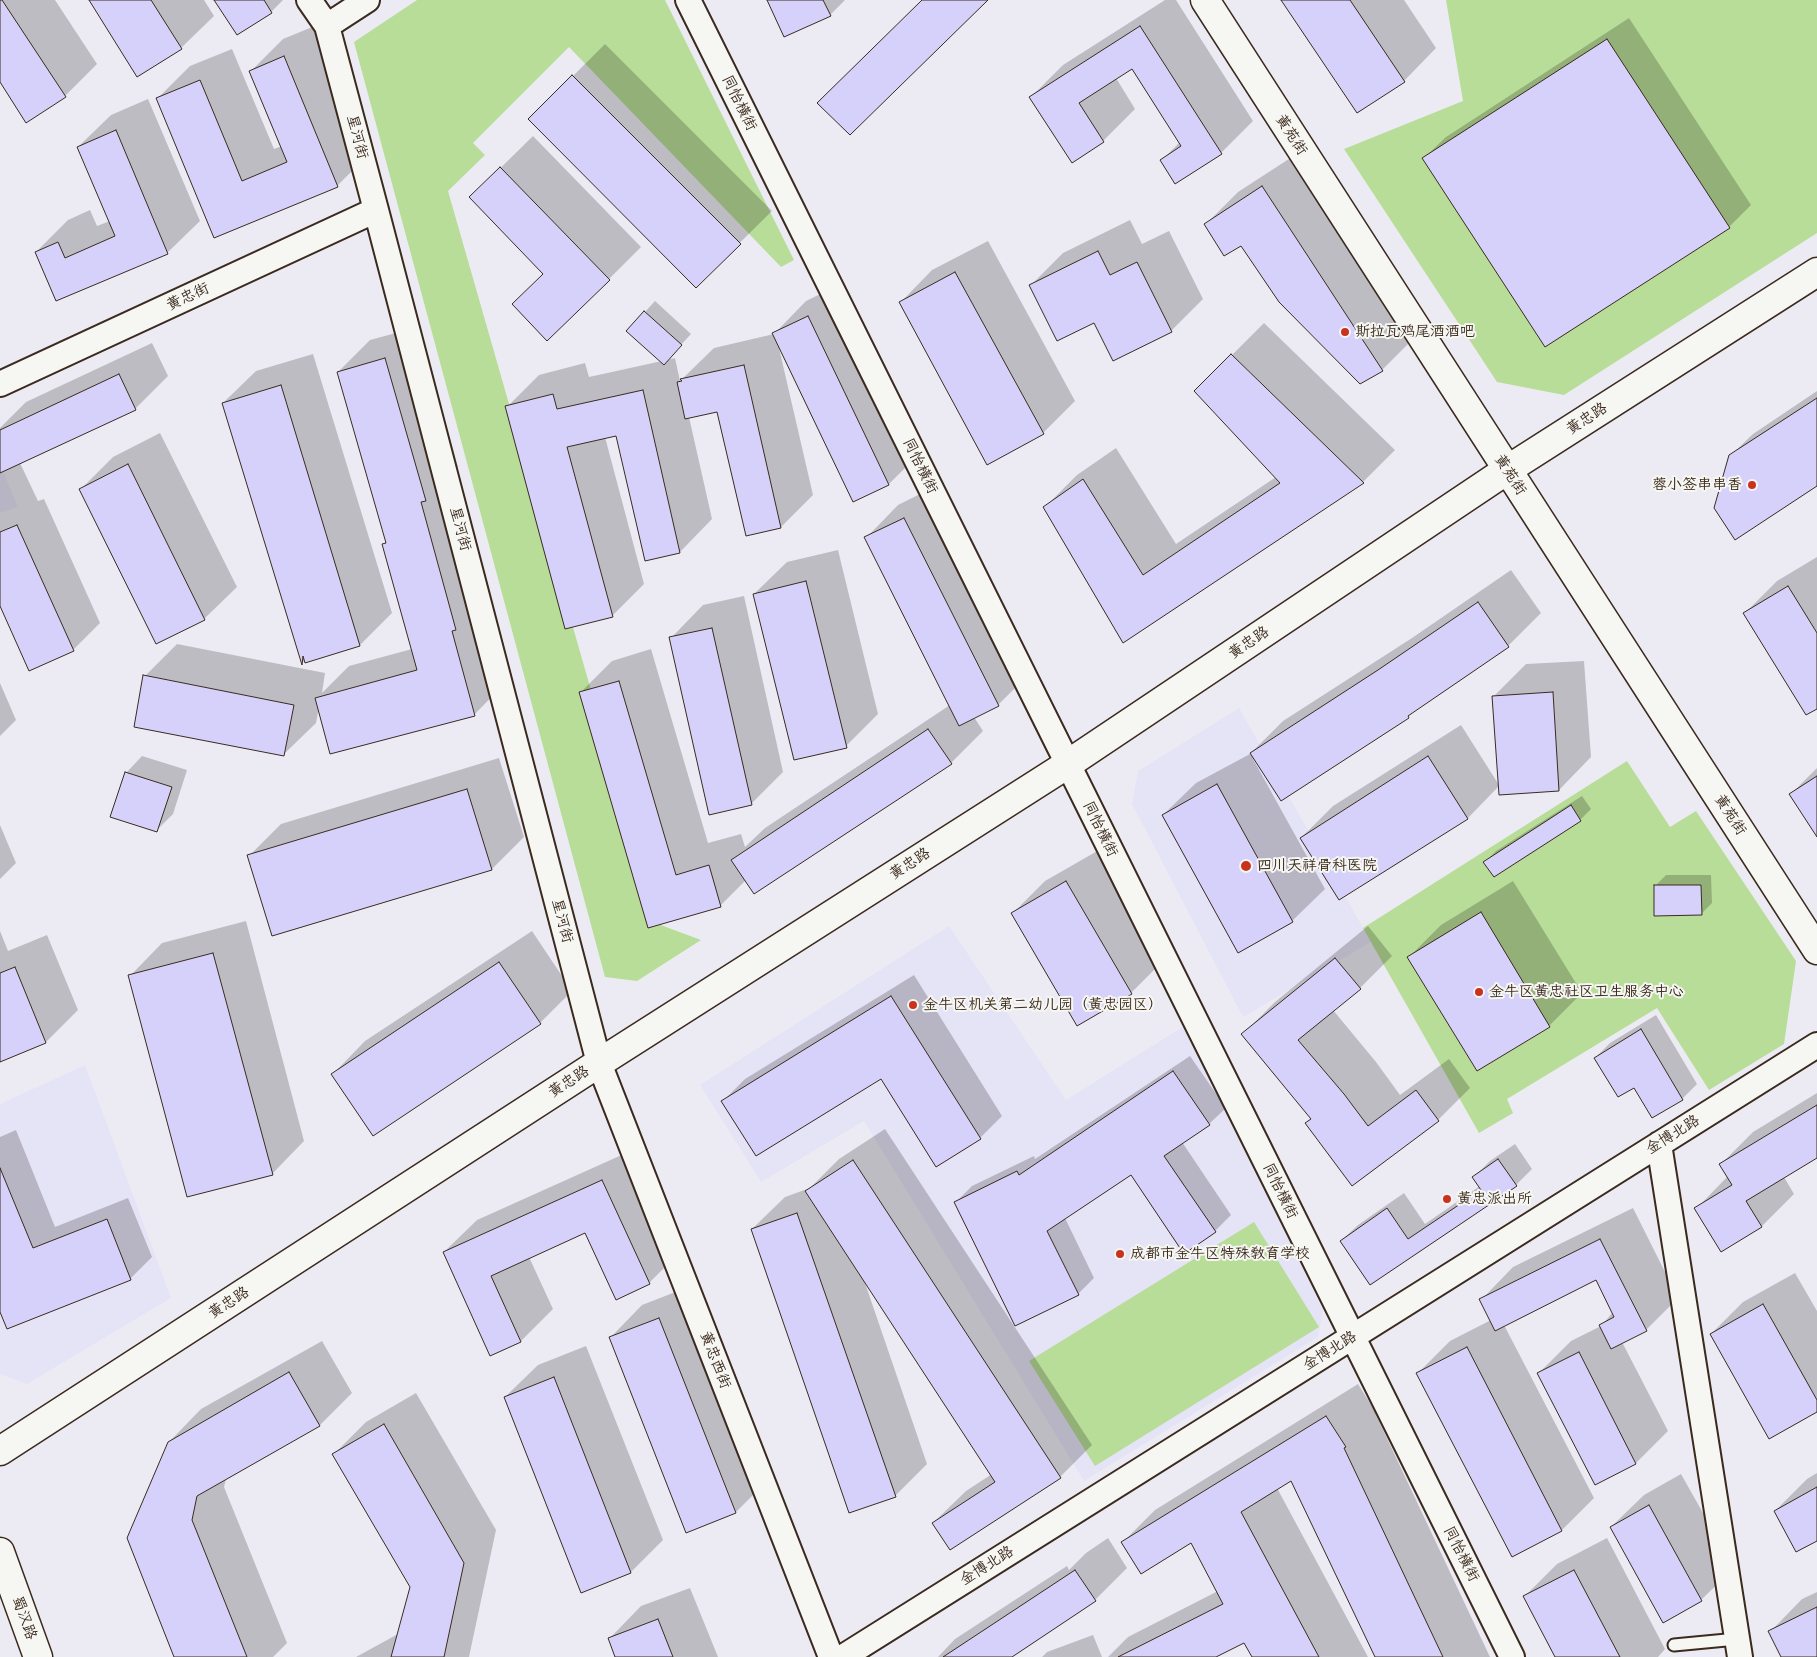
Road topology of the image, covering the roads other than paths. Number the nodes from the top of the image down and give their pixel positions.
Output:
1 (310, 0) edge
2 (367, 0) edge
3 (688, 0) edge
4 (1205, 0) edge
5 (327, 26) junction
6 (376, 210) junction
7 (1817, 272) edge
8 (0, 384) edge
9 (1507, 470) junction
10 (1068, 764) junction
11 (1817, 950) edge
12 (1817, 1044) edge
13 (599, 1063) junction
14 (1658, 1144) junction
15 (1353, 1337) junction
16 (0, 1451) edge
17 (0, 1552) edge
18 (1674, 1645) dead end
19 (1739, 1648) edge
20 (38, 1657) edge
21 (831, 1657) edge
22 (843, 1657) edge
23 (1512, 1657) edge

1 - 5 street, 星河街
2 - 5 street
3 - 10 street, 同怡横街
4 - 9 street, 黄苑街
5 - 6 street, 星河街
6 - 8 street, 黄忠街
6 - 13 street, 星河街
7 - 9 street, 黄忠路
9 - 10 street, 黄忠路
9 - 11 street, 黄苑街
10 - 13 street, 黄忠路
10 - 15 street, 同怡横街
12 - 14 street, 金博北路
13 - 16 street, 黄忠路
13 - 21 street, 黄忠西街
14 - 15 street, 金博北路
14 - 19 street
15 - 22 street, 金博北路
15 - 23 street, 同怡横街
17 - 20 street, 蜀汉路
18 - 19 lane

